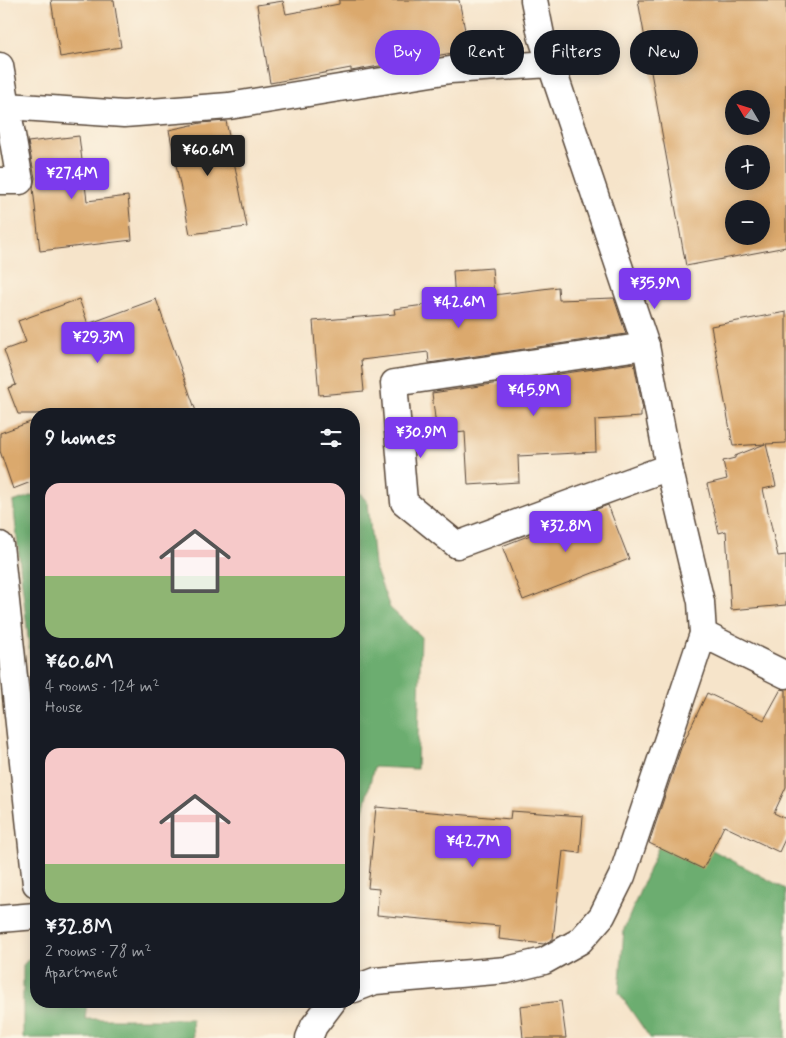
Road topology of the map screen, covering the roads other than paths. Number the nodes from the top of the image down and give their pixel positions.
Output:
1 (534, 0) edge
2 (540, 30) edge
3 (534, 65) edge
4 (0, 66) edge
5 (555, 75) edge
6 (7, 106) junction
7 (0, 181) edge
8 (646, 346) junction
9 (669, 467) junction
10 (0, 545) edge
11 (703, 634) junction
12 (786, 675) edge
13 (30, 828) edge
14 (30, 916) edge
15 (0, 919) edge
16 (360, 987) edge
17 (328, 1008) edge
18 (309, 1038) edge

1 - 2 street
3 - 6 street
4 - 6 street
5 - 8 street
6 - 7 street
8 - 9 street
8 - 9 street
9 - 11 street
10 - 13 street
11 - 12 street
11 - 16 street
14 - 15 street
17 - 18 street

